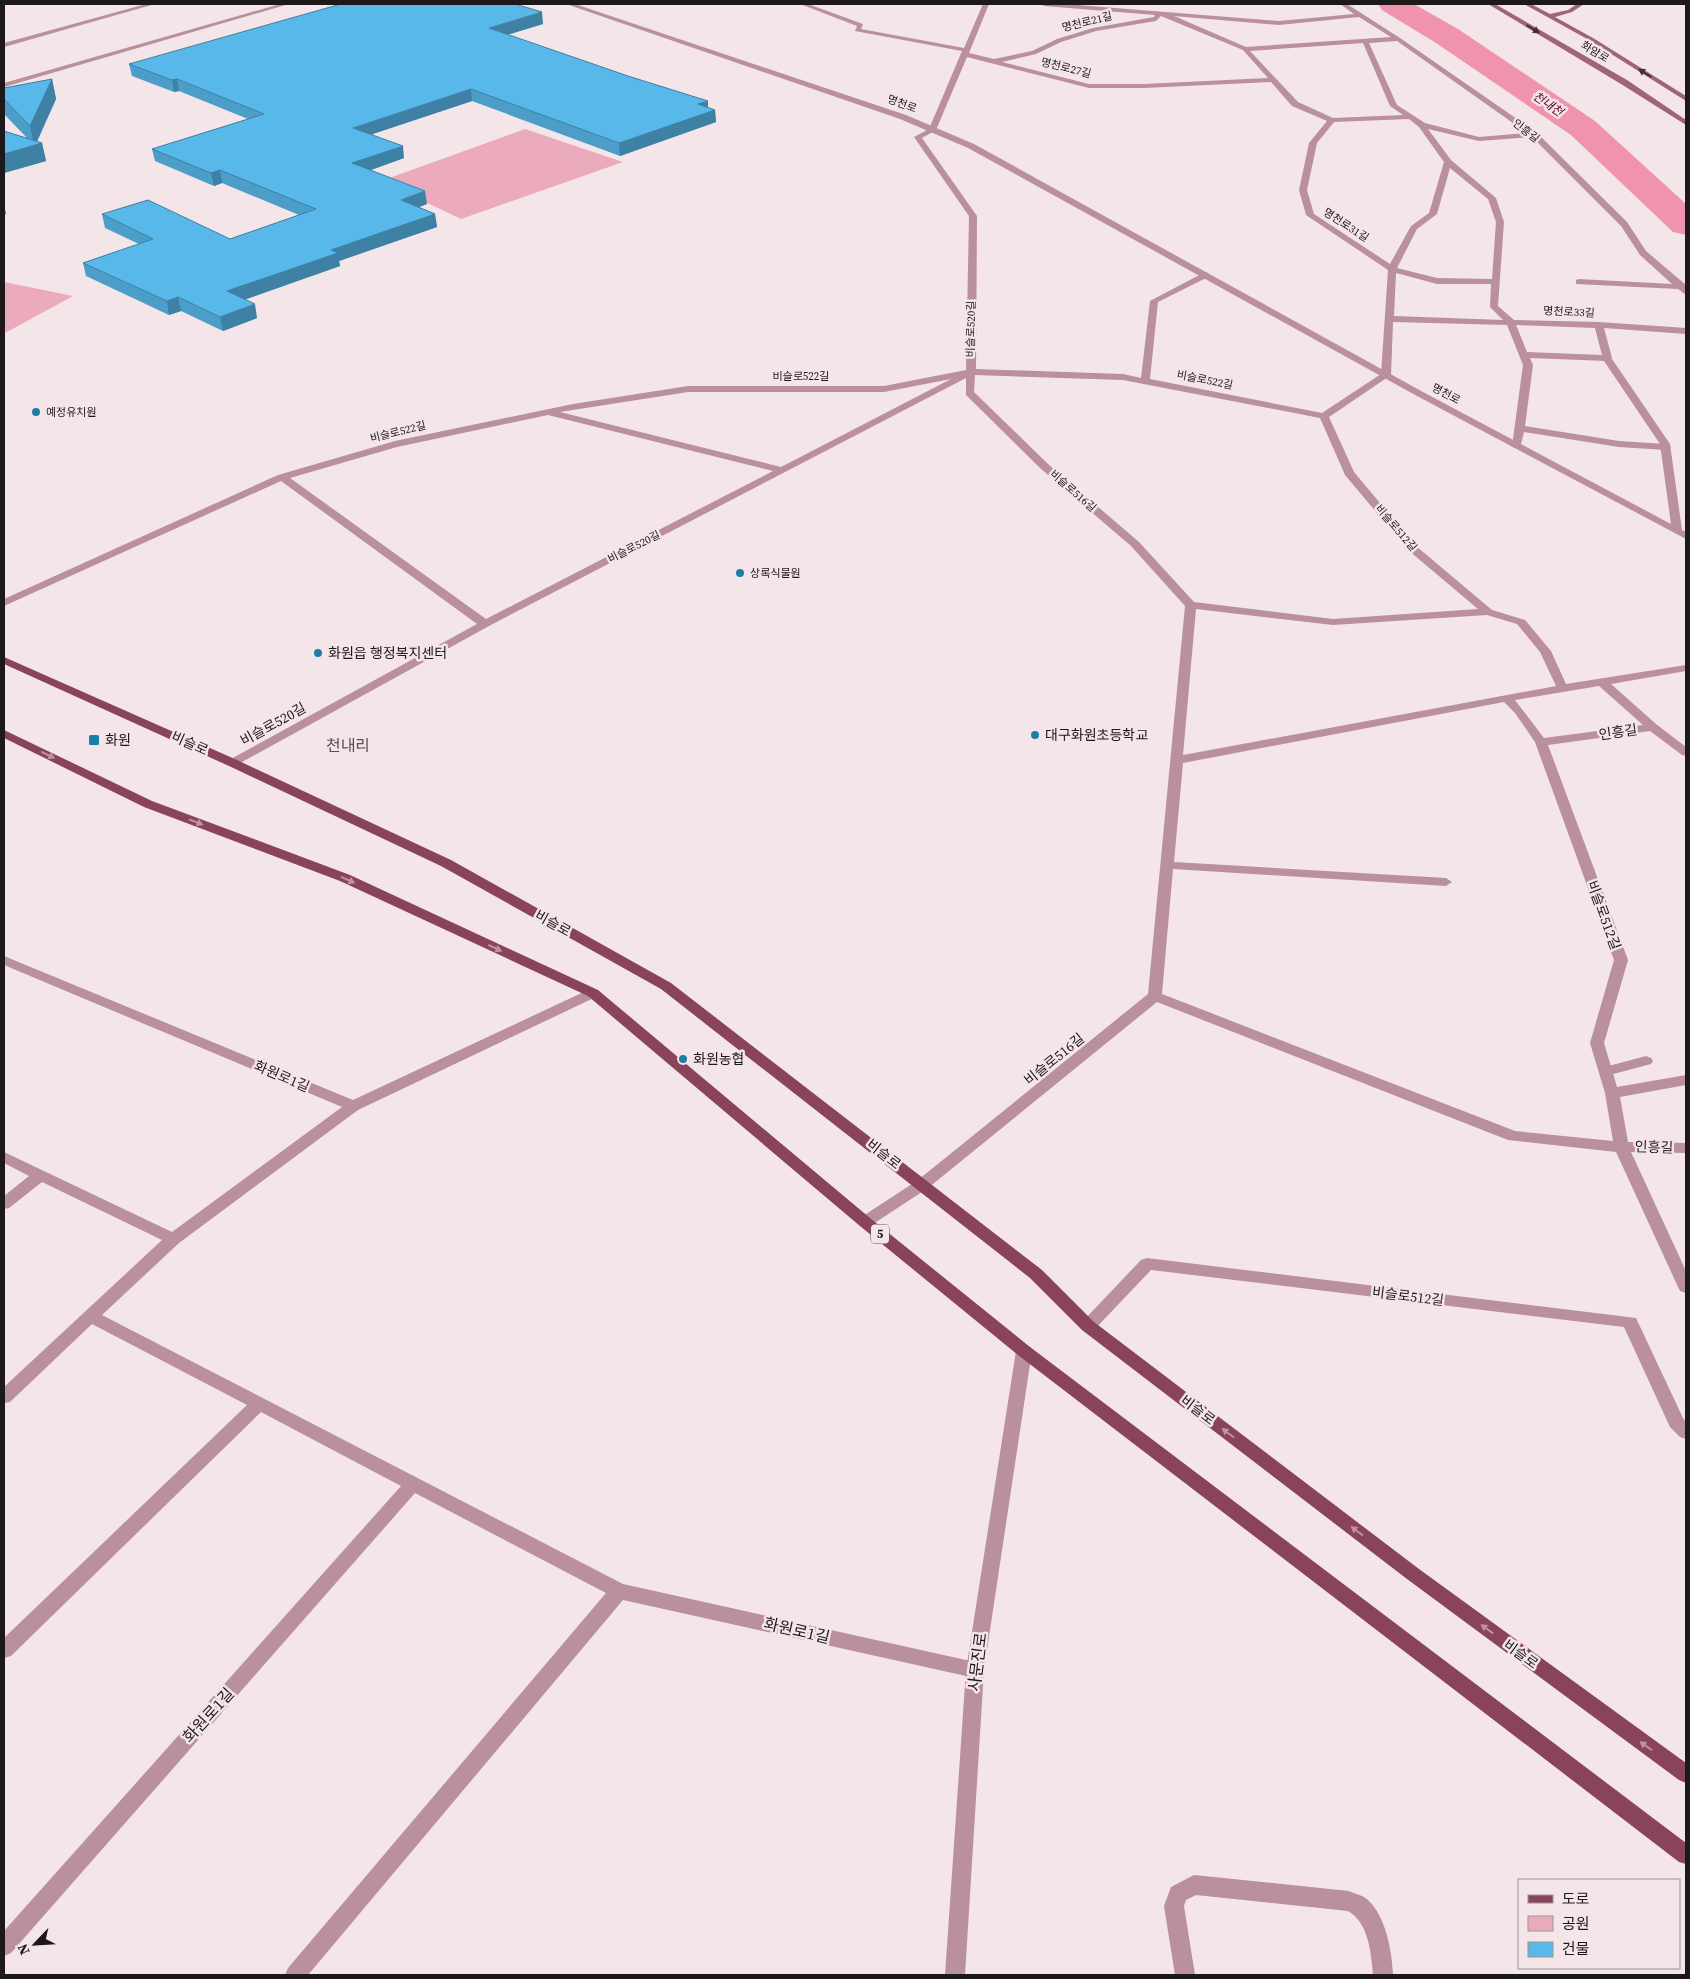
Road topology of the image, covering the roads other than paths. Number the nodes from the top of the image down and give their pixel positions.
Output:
1 (152, 4) edge
2 (286, 4) edge
3 (570, 4) edge
4 (803, 4) edge
5 (986, 4) edge
6 (1044, 4) edge
7 (1343, 4) edge
8 (1490, 4) edge
9 (1527, 4) edge
10 (1581, 4) edge
11 (1160, 13) junction
12 (1360, 15) junction
13 (1550, 16) junction
14 (1398, 39) junction
15 (1365, 41) junction
16 (4, 45) edge
17 (1047, 46) joint
18 (1245, 49) junction
19 (966, 52) junction
20 (995, 61) junction
21 (1272, 80) junction
22 (4, 85) edge
23 (1686, 99) edge
24 (1411, 118) junction
25 (1332, 120) junction
26 (1685, 123) edge
27 (1422, 125) junction
28 (932, 130) junction
29 (1534, 135) junction
30 (1448, 162) junction
31 (1392, 269) junction
32 (1205, 275) junction
33 (1496, 282) junction
34 (1579, 282) dead end
35 (1684, 290) edge
36 (1389, 319) junction
37 (1510, 321) junction
38 (1599, 325) junction
39 (1686, 331) edge
40 (1524, 355) junction
41 (1607, 358) junction
42 (971, 372) junction
43 (1386, 375) junction
44 (1145, 382) junction
45 (548, 412) junction
46 (1324, 416) junction
47 (1520, 428) junction
48 (1517, 446) junction
49 (1666, 447) junction
50 (782, 470) junction
51 (282, 477) junction
52 (1682, 534) edge
53 (4, 603) edge
54 (1191, 605) junction
55 (1488, 612) junction
56 (485, 624) junction
57 (4, 660) edge
58 (1686, 668) edge
59 (1602, 682) junction
60 (1563, 690) junction
61 (1506, 698) junction
62 (1652, 727) junction
63 (4, 734) edge
64 (1541, 742) junction
65 (1686, 752) edge
66 (1177, 760) junction
67 (234, 763) junction
68 (1167, 865) junction
69 (1446, 882) dead end
70 (4, 960) edge
71 (593, 993) junction
72 (1155, 996) junction
73 (1646, 1061) dead end
74 (1606, 1071) junction
75 (1686, 1080) edge
76 (1612, 1093) junction
77 (353, 1106) junction
78 (1621, 1146) junction
79 (1686, 1148) edge
80 (4, 1157) edge
81 (40, 1175) junction
82 (923, 1184) junction
83 (4, 1204) edge
84 (865, 1222) junction
85 (173, 1239) junction
86 (1686, 1287) edge
87 (91, 1316) junction
88 (1088, 1326) junction
89 (1024, 1352) junction
90 (4, 1398) edge
91 (260, 1404) junction
92 (1686, 1432) edge
93 (413, 1484) junction
94 (619, 1591) junction
95 (4, 1650) edge
96 (975, 1670) junction
97 (1686, 1774) edge
98 (1686, 1855) edge
99 (4, 1946) edge
100 (295, 1975) edge
101 (955, 1975) edge
102 (1184, 1975) edge
103 (1189, 1975) edge
104 (1383, 1975) edge

1 - 16 street
2 - 22 street
3 - 28 street, 명천로
4 - 19 street, 명천로27길
5 - 19 street
6 - 11 street, 명천로21길
7 - 12 street, 인흥길
8 -> 26 main road, 화암로
9 - 13 main road, 화암로
10 - 13 main road
11 - 12 street, 명천로21길
11 - 17 street, 명천로21길
11 - 18 street
12 - 14 street, 인흥길
23 -> 13 main road, 화암로
14 - 15 street
14 - 29 street, 인흥길
15 - 18 street
15 - 24 street
17 - 20 street, 명천로27길
18 - 21 street
19 - 20 street, 명천로27길
19 - 28 street
20 - 21 street, 명천로27길
21 - 25 street
24 - 25 street
24 - 27 street
25 - 31 street, 명천로31길
27 - 29 street
27 - 30 street
28 - 32 street, 명천로
28 - 42 street, 비슬로520길
29 - 35 street, 인흥길
30 - 31 street
30 - 33 street
31 - 33 street, 명천로31길
31 - 36 street
32 - 43 street, 명천로
32 - 44 street
33 - 37 street
34 - 35 street, 인흥길
36 - 37 street, 명천로33길
36 - 43 street
37 - 38 street, 명천로33길
37 - 40 street
38 - 39 street
38 - 41 street, 명천로33길
40 - 41 street
40 - 47 street
41 - 49 street, 명천로
42 - 44 street, 비슬로522길
42 - 45 street, 비슬로522길
42 - 50 street, 비슬로520길
42 - 54 street, 비슬로516길
43 - 46 street
43 - 48 street, 명천로
44 - 46 street, 비슬로522길
45 - 50 street
45 - 51 street, 비슬로522길
46 - 55 street, 비슬로512길
47 - 48 street
47 - 49 street
48 - 52 street, 명천로
49 - 52 street, 명천로
50 - 56 street, 비슬로520길
51 - 53 street, 비슬로522길
51 - 56 street
54 - 55 street
54 - 66 street
55 - 60 street, 비슬로512길
56 - 67 street, 비슬로520길
57 - 67 main road, 비슬로
58 - 59 street
59 - 60 street
59 - 62 street
60 - 61 street
61 - 64 street, 비슬로512길
61 - 66 street
62 - 64 street, 인흥길
62 - 65 street, 인흥길
63 -> 71 main road, 5
64 - 74 street, 비슬로512길
66 - 68 street
67 - 82 main road, 비슬로
68 - 69 street
68 - 72 street
70 - 77 street, 화원로1길
71 - 77 street
71 - 84 main road, 5
72 - 78 street
72 - 82 street, 비슬로516길
73 - 74 street
74 - 76 street, 비슬로512길
75 - 76 street
76 - 78 street, 비슬로512길
77 - 85 street
78 - 79 street, 인흥길
78 - 86 street, 비슬로512길
80 - 81 street
81 - 83 street
81 - 85 street
82 - 84 street, 비슬로516길
82 - 88 main road, 비슬로
84 - 89 main road, 5
85 - 87 street
87 - 90 street
87 - 91 street, 화원로1길
88 - 92 street, 비슬로512길
97 -> 88 main road, 비슬로
89 - 96 street, 사문진로
89 - 98 main road, 5
91 - 93 street, 화원로1길
91 - 95 street
93 - 94 street, 화원로1길
93 - 99 street, 화원로1길
94 - 96 street, 화원로1길
94 - 100 street
96 - 101 street, 사문진로
102 - 103 street
102 - 104 street

